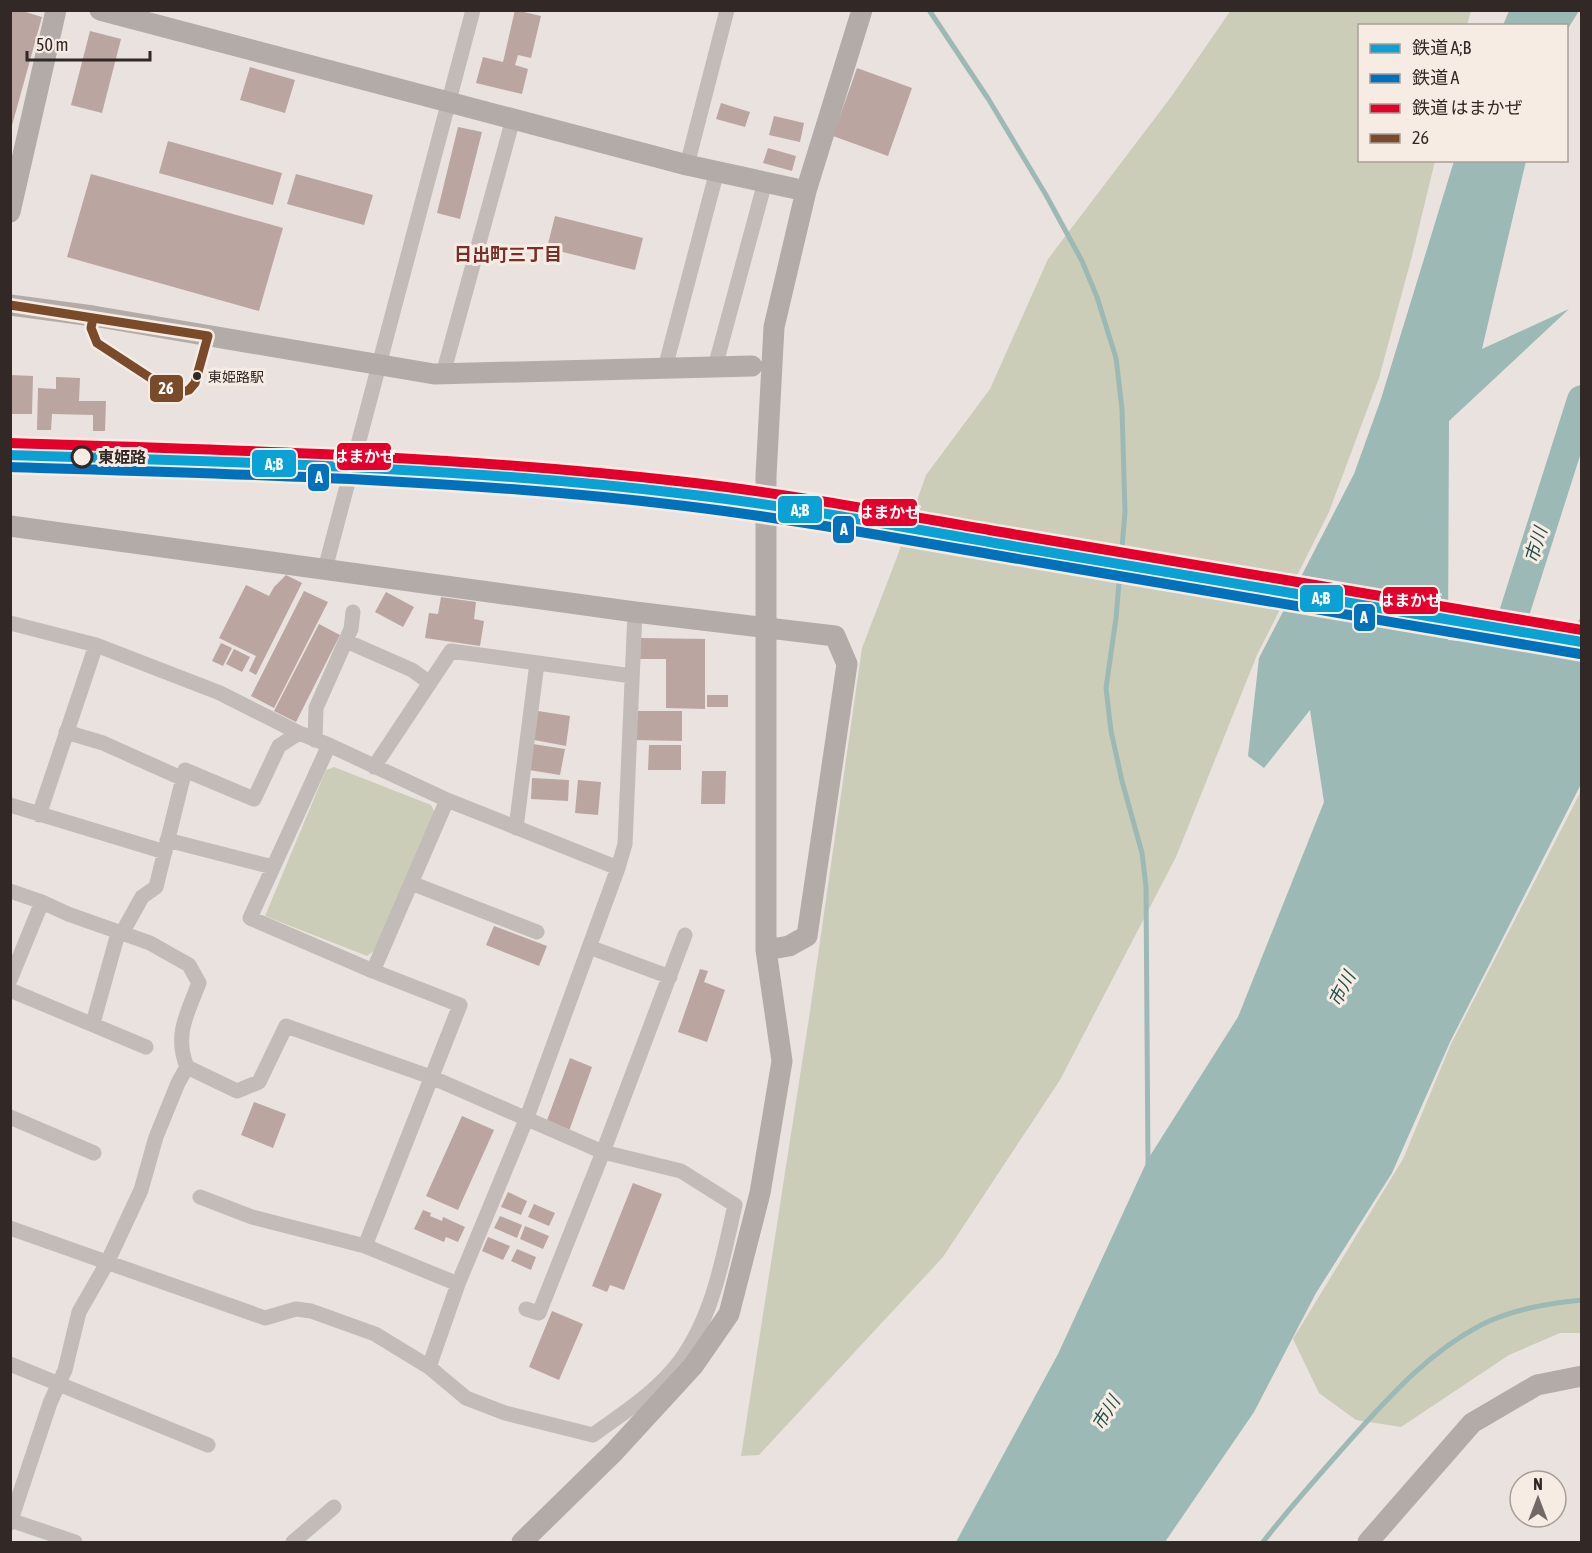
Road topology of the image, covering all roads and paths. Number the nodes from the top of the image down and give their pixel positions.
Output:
1 (56, 10) edge
2 (100, 10) edge
3 (473, 10) edge
4 (727, 10) edge
5 (862, 10) edge
6 (449, 102) junction
7 (513, 119) junction
8 (687, 165) junction
9 (717, 171) junction
10 (765, 182) junction
11 (806, 191) junction
12 (10, 212) edge
13 (10, 305) edge
14 (93, 316) junction
15 (208, 336) junction
16 (378, 366) junction
17 (752, 366) dead end
18 (715, 367) junction
19 (665, 368) junction
20 (443, 374) junction
21 (10, 526) edge
22 (325, 569) junction
23 (353, 612) dead end
24 (635, 612) junction
25 (10, 623) edge
26 (765, 627) junction
27 (346, 641) junction
28 (96, 645) junction
29 (537, 663) junction
30 (632, 676) junction
31 (430, 683) junction
32 (66, 732) junction
33 (299, 733) junction
34 (322, 742) junction
35 (374, 767) junction
36 (181, 778) junction
37 (447, 800) junction
38 (10, 805) edge
39 (39, 815) junction
40 (516, 828) junction
41 (166, 846) junction
42 (273, 867) junction
43 (618, 868) junction
44 (411, 883) junction
45 (10, 891) edge
46 (42, 902) junction
47 (537, 932) dead end
48 (122, 933) junction
49 (685, 935) dead end
50 (590, 947) junction
51 (766, 950) junction
52 (373, 971) junction
53 (670, 977) junction
54 (10, 980) edge
55 (10, 990) edge
56 (93, 1023) junction
57 (146, 1047) dead end
58 (187, 1067) junction
59 (430, 1077) junction
60 (10, 1117) edge
61 (526, 1120) junction
62 (603, 1152) junction
63 (94, 1153) dead end
64 (200, 1197) dead end
65 (10, 1228) edge
66 (365, 1246) junction
67 (107, 1263) junction
68 (458, 1284) junction
69 (526, 1309) dead end
70 (687, 1363) junction
71 (10, 1364) edge
72 (429, 1367) junction
73 (1581, 1376) edge
74 (59, 1384) junction
75 (208, 1445) dead end
76 (334, 1507) dead end
77 (11, 1521) edge
78 (45, 1537) edge
79 (75, 1542) edge
80 (293, 1542) edge
81 (522, 1542) edge
82 (1368, 1542) edge

1 - 12 street
2 - 6 street
3 - 6 street
4 - 8 street
5 - 11 street
6 - 7 street
6 - 16 street
7 - 8 street
7 - 20 street
8 - 9 street
9 - 10 street
9 - 19 street
10 - 11 street
10 - 18 street
11 - 26 street
13 - 14 street
14 - 15 street
14 - 15 lane
15 - 16 street
16 - 20 street
16 - 22 street
17 - 18 street
18 - 19 street
19 - 20 street
21 - 22 street
22 - 24 street
23 - 27 street
24 - 26 street
24 - 30 street
25 - 28 street
26 - 51 street
26 - 51 street
27 - 31 street
27 - 34 street
28 - 32 street
28 - 33 street
29 - 30 street
29 - 31 street
29 - 40 street
30 - 43 street
31 - 35 street
32 - 36 street
32 - 39 street
33 - 34 street
33 - 36 street
34 - 35 street
34 - 42 street
35 - 37 street
36 - 41 street
37 - 40 street
37 - 44 street
38 - 39 street
39 - 41 street
40 - 43 street
41 - 42 street
41 - 48 street
42 - 52 street
43 - 50 street
44 - 47 street
44 - 52 street
45 - 46 street
46 - 48 street
46 - 54 street
48 - 56 street
48 - 58 street
49 - 53 street
50 - 53 street
50 - 61 street
51 - 70 street
52 - 59 street
53 - 62 street
55 - 56 street
56 - 57 street
58 - 59 street
58 - 67 street
59 - 61 street
59 - 66 street
60 - 63 street
61 - 62 street
61 - 68 street
62 - 69 street
62 - 70 street
64 - 66 street
65 - 67 street
66 - 68 street
67 - 72 street
67 - 74 street
68 - 72 street
70 - 72 street
70 - 81 street
71 - 74 street
73 - 82 street
74 - 75 street
74 - 77 street
76 - 80 street
77 - 78 street
78 - 79 street

